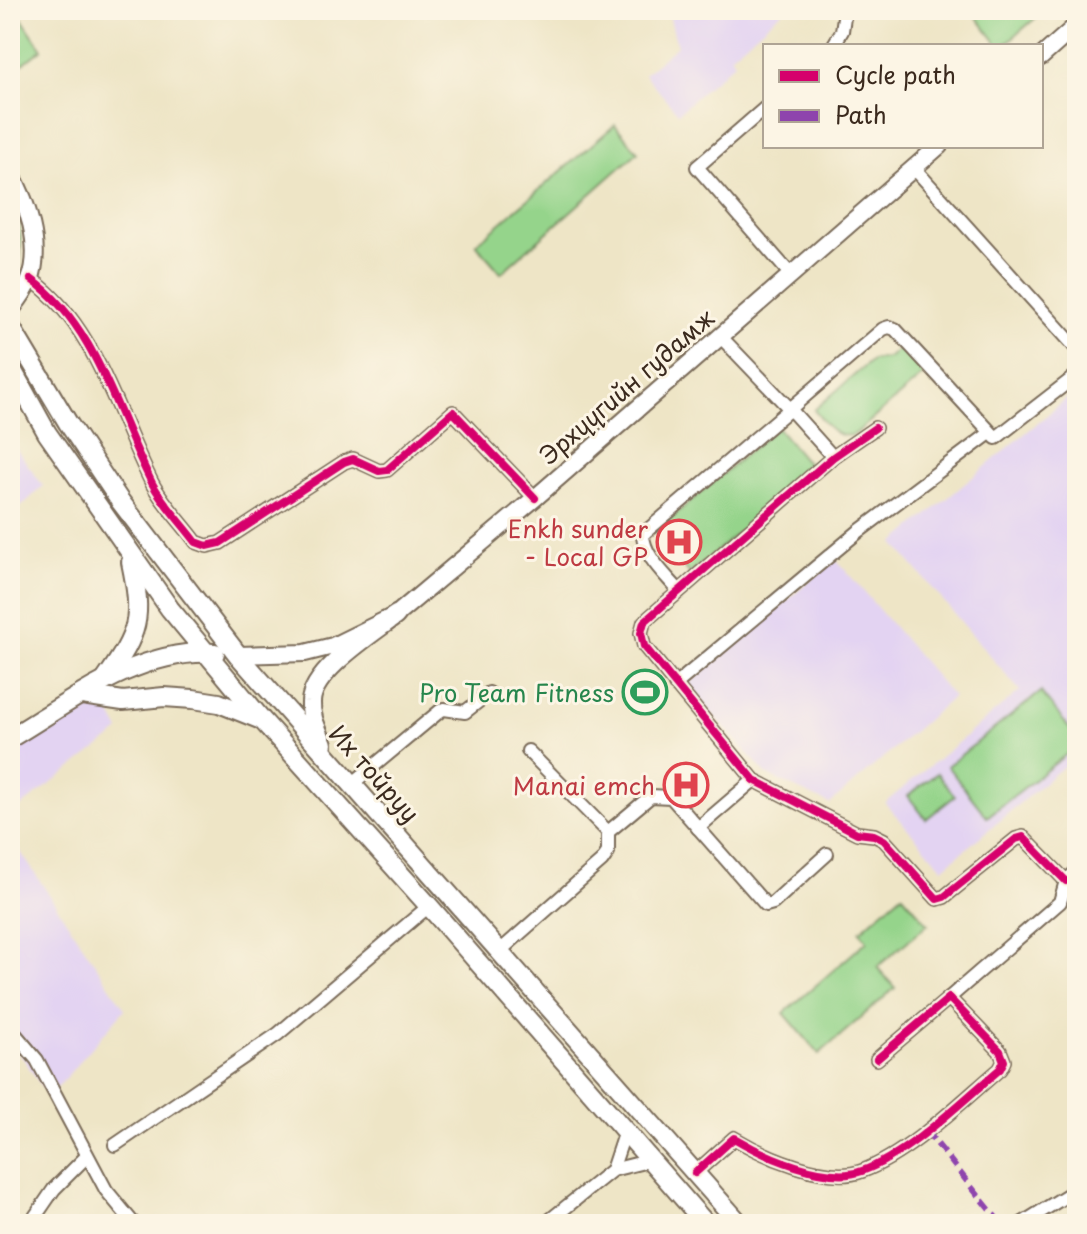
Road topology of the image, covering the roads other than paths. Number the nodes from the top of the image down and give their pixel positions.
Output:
1 (845, 10) edge
2 (1077, 25) edge
3 (834, 44) edge
4 (1043, 55) edge
5 (763, 110) edge
6 (937, 148) edge
7 (914, 168) junction
8 (10, 172) edge
9 (791, 275) junction
10 (31, 279) junction
11 (10, 311) edge
12 (10, 326) edge
13 (720, 336) junction
14 (1077, 349) edge
15 (10, 366) edge
16 (1077, 375) edge
17 (790, 409) junction
18 (875, 428) dead end
19 (990, 433) junction
20 (833, 457) junction
21 (535, 498) junction
22 (130, 555) junction
23 (679, 591) junction
24 (396, 615) junction
25 (206, 653) junction
26 (238, 655) junction
27 (105, 682) junction
28 (675, 685) junction
29 (489, 693) dead end
30 (82, 695) junction
31 (262, 720) junction
32 (10, 738) edge
33 (528, 751) dead end
34 (328, 758) junction
35 (754, 780) junction
36 (352, 784) junction
37 (698, 828) junction
38 (608, 832) junction
39 (827, 854) dead end
40 (1077, 871) edge
41 (1066, 881) junction
42 (429, 906) junction
43 (501, 950) junction
44 (949, 998) junction
45 (10, 1028) edge
46 (877, 1059) dead end
47 (625, 1131) junction
48 (115, 1145) dead end
49 (86, 1157) junction
50 (652, 1160) junction
51 (612, 1170) junction
52 (695, 1173) junction
53 (1077, 1189) edge
54 (30, 1224) edge
55 (134, 1224) edge
56 (545, 1224) edge
57 (706, 1224) edge
58 (740, 1224) edge
59 (1021, 1224) edge

1 - 3 street
2 - 4 main road
5 - 9 street
6 - 7 main road, Эрхүүгийн гудамж
7 - 9 main road, Эрхүүгийн гудамж
7 - 14 street
8 - 10 main road
9 - 13 main road, Эрхүүгийн гудамж
10 - 11 main road
10 - 21 street
12 - 26 main road, Их тойруу
13 - 17 street
13 - 21 main road, Эрхүүгийн гудамж
15 - 22 main road, Их тойруу
16 - 19 street
17 - 19 street
17 - 20 street
17 - 23 street
18 - 20 street
19 - 28 street
20 - 23 street
21 - 24 main road, Эрхүүгийн гудамж
22 - 25 main road, Их тойруу
22 - 27 main road
23 - 28 street
24 - 26 main road, Эрхүүгийн гудамж
24 - 34 main road
25 - 26 main road
25 - 27 main road
25 - 31 main road, Их тойруу
26 - 34 main road, Их тойруу
27 - 30 main road
28 - 35 street
29 - 36 street
30 - 31 main road
30 - 32 main road
31 - 42 main road, Их тойруу
33 - 38 street
34 - 36 main road, Их тойруу
35 - 37 street
35 - 41 street
36 - 43 main road, Их тойруу
37 - 38 street
37 - 39 street
38 - 43 street
40 - 41 street
41 - 44 street
42 - 47 main road, Их тойруу
42 - 48 street
43 - 52 main road, Их тойруу
44 - 46 street
44 - 52 street
45 - 49 street
47 - 50 main road, Их тойруу
47 - 51 street
49 - 54 street
49 - 55 street
50 - 51 street
50 - 57 main road, Их тойруу
51 - 56 street
52 - 58 main road, Их тойруу
53 - 59 street

